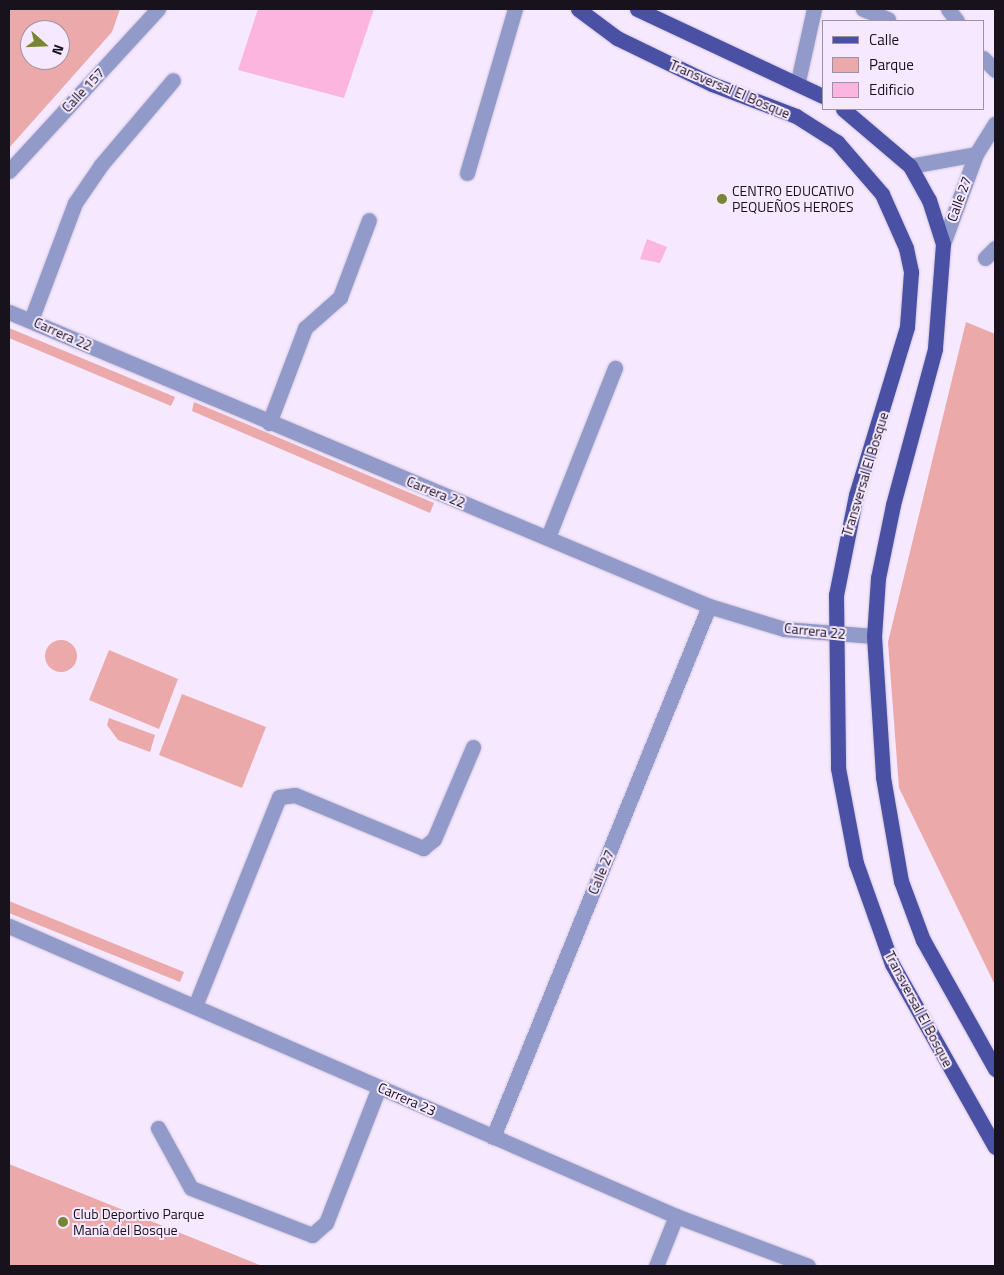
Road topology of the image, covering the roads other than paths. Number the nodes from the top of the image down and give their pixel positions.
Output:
1 (158, 9) edge
2 (515, 9) edge
3 (578, 9) edge
4 (637, 9) edge
5 (814, 9) edge
6 (863, 9) edge
7 (948, 9) edge
8 (888, 19) dead end
9 (956, 20) edge
10 (984, 59) edge
11 (995, 70) edge
12 (173, 80) dead end
13 (798, 81) junction
14 (822, 95) edge
15 (844, 110) edge
16 (995, 124) edge
17 (976, 154) junction
18 (910, 166) junction
19 (9, 171) edge
20 (467, 173) dead end
21 (369, 220) dead end
22 (943, 244) junction
23 (9, 312) edge
24 (31, 320) junction
25 (615, 368) dead end
26 (269, 423) junction
27 (548, 537) junction
28 (709, 606) junction
29 (833, 633) junction
30 (874, 636) junction
31 (473, 747) dead end
32 (9, 926) edge
33 (195, 1006) junction
34 (995, 1069) edge
35 (379, 1087) junction
36 (158, 1128) dead end
37 (493, 1137) junction
38 (995, 1148) edge
39 (676, 1216) junction
40 (656, 1266) edge
41 (808, 1266) edge

1 - 19 street, Calle 157
2 - 20 street
3 - 29 main road, Transversal El Bosque
4 - 13 main road
5 - 13 street
6 - 8 street
7 - 9 street
10 - 11 street
12 - 24 street
13 - 14 main road
15 - 18 main road
16 - 17 street, Calle 27
17 - 18 street, Calle 27
17 - 22 street, Calle 27
18 - 22 main road
21 - 26 street
22 - 30 main road
23 - 24 street, Carrera 22
24 - 26 street, Carrera 22
25 - 27 street
26 - 27 street, Carrera 22
27 - 28 street, Carrera 22
28 - 29 street, Carrera 22
28 - 37 street, Calle 27
29 - 30 street, Carrera 22
29 - 38 main road, Transversal El Bosque
30 - 34 main road
31 - 33 street
32 - 33 street, Carrera 23
33 - 35 street, Carrera 23
35 - 36 street
35 - 37 street, Carrera 23
37 - 39 street, Carrera 23
39 - 40 street
39 - 41 street, Carrera 23

